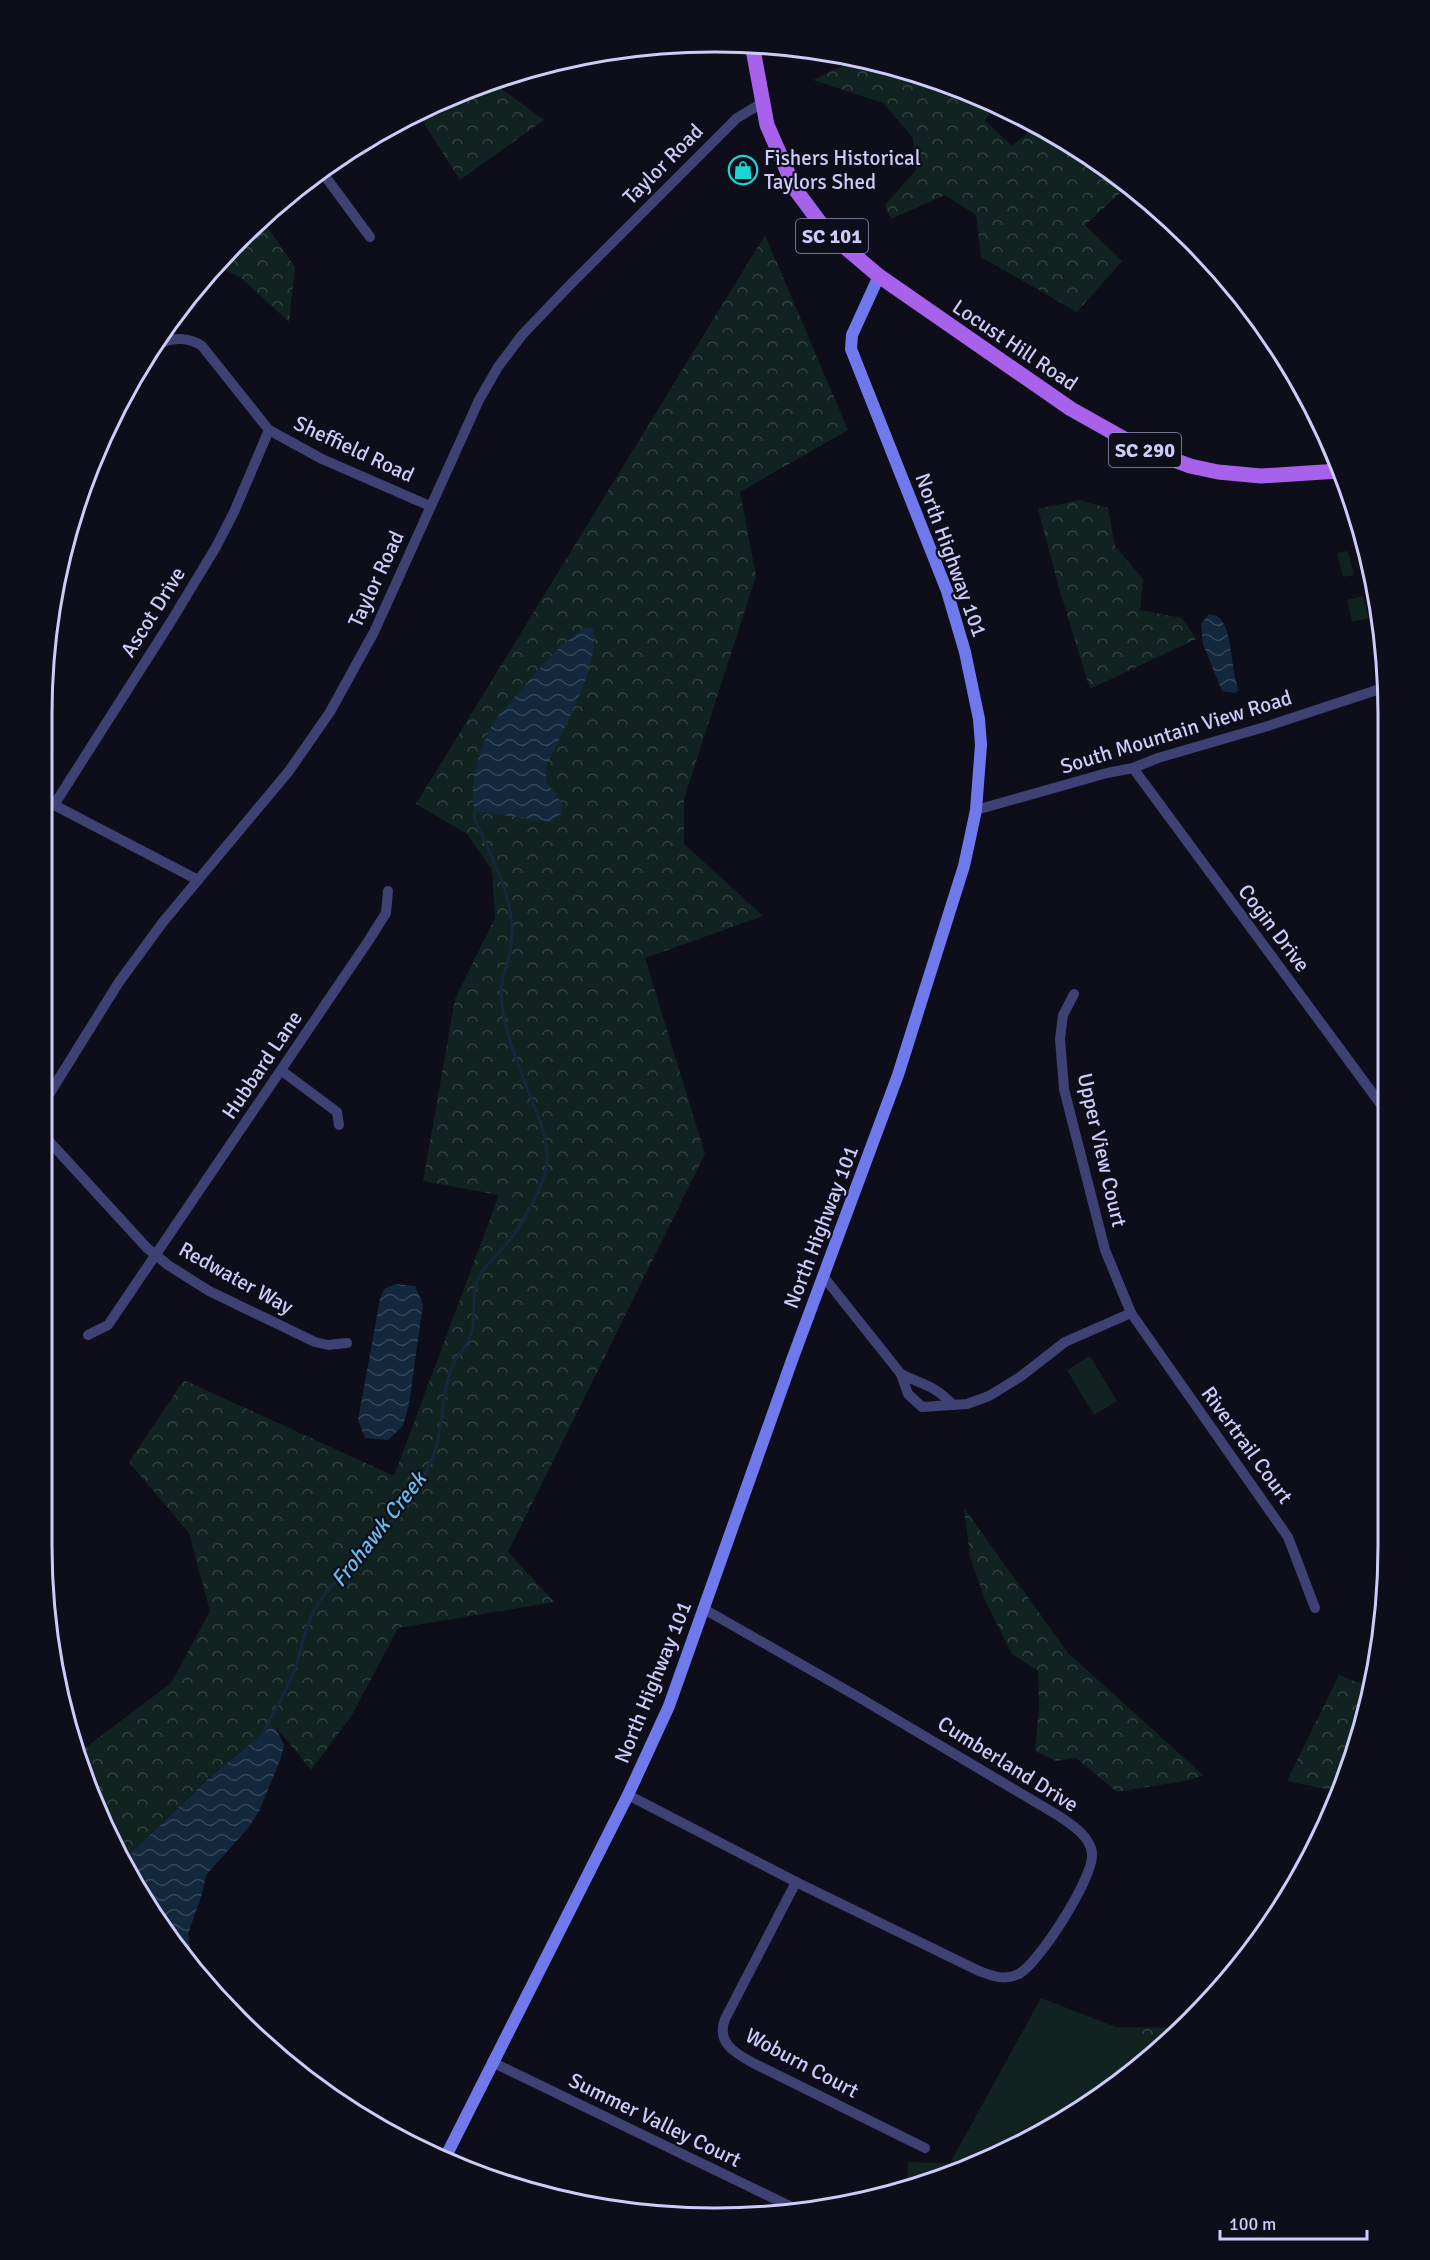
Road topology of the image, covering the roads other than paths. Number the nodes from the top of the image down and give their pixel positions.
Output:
1 (754, 54) edge
2 (762, 103) junction
3 (327, 178) edge
4 (370, 237) dead end
5 (879, 276) junction
6 (168, 341) edge
7 (269, 430) junction
8 (1331, 472) edge
9 (430, 506) junction
10 (1377, 690) edge
11 (1133, 768) junction
12 (52, 803) edge
13 (52, 806) edge
14 (976, 810) junction
15 (198, 880) junction
16 (388, 891) dead end
17 (1074, 994) dead end
18 (282, 1071) junction
19 (52, 1090) edge
20 (1378, 1100) edge
21 (339, 1125) dead end
22 (52, 1144) edge
23 (157, 1256) junction
24 (823, 1276) junction
25 (1131, 1313) junction
26 (88, 1335) dead end
27 (347, 1343) dead end
28 (901, 1374) junction
29 (953, 1405) junction
30 (1315, 1608) dead end
31 (704, 1609) junction
32 (628, 1795) junction
33 (796, 1882) junction
34 (492, 2062) junction
35 (925, 2148) dead end
36 (448, 2151) edge
37 (785, 2204) edge

1 - 2 main road, SC 101
2 - 5 main road, Locust Hill Road / SC 101
2 - 9 street, Taylor Road
3 - 4 street
5 - 8 main road, Locust Hill Road / SC 290
5 - 14 main road, North Highway 101 / SC 101
6 - 7 street, Sheffield Road
7 - 9 street, Sheffield Road
7 - 12 street, Ascot Drive
9 - 15 street, Taylor Road
10 - 11 street, South Mountain View Road
11 - 14 street, South Mountain View Road
11 - 20 street, Cogin Drive
13 - 15 street
14 - 24 main road, North Highway 101 / SC 101
15 - 19 street, Taylor Road
16 - 18 street, Hubbard Lane
17 - 25 street, Upper View Court
18 - 21 street
18 - 23 street, Hubbard Lane
22 - 23 street, Redwater Way
23 - 26 street, Hubbard Lane
23 - 27 street, Redwater Way
24 - 28 street
24 - 31 main road, North Highway 101 / SC 101
25 - 29 street
25 - 30 street, Rivertrail Court
28 - 29 street
28 - 29 street
31 - 32 main road, North Highway 101 / SC 101
31 - 33 street, Cumberland Drive
32 - 33 street, Cumberland Drive
32 - 34 main road, North Highway 101 / SC 101
33 - 35 street, Woburn Court
34 - 36 main road, North Highway 101 / SC 101
34 - 37 street, Summer Valley Court

